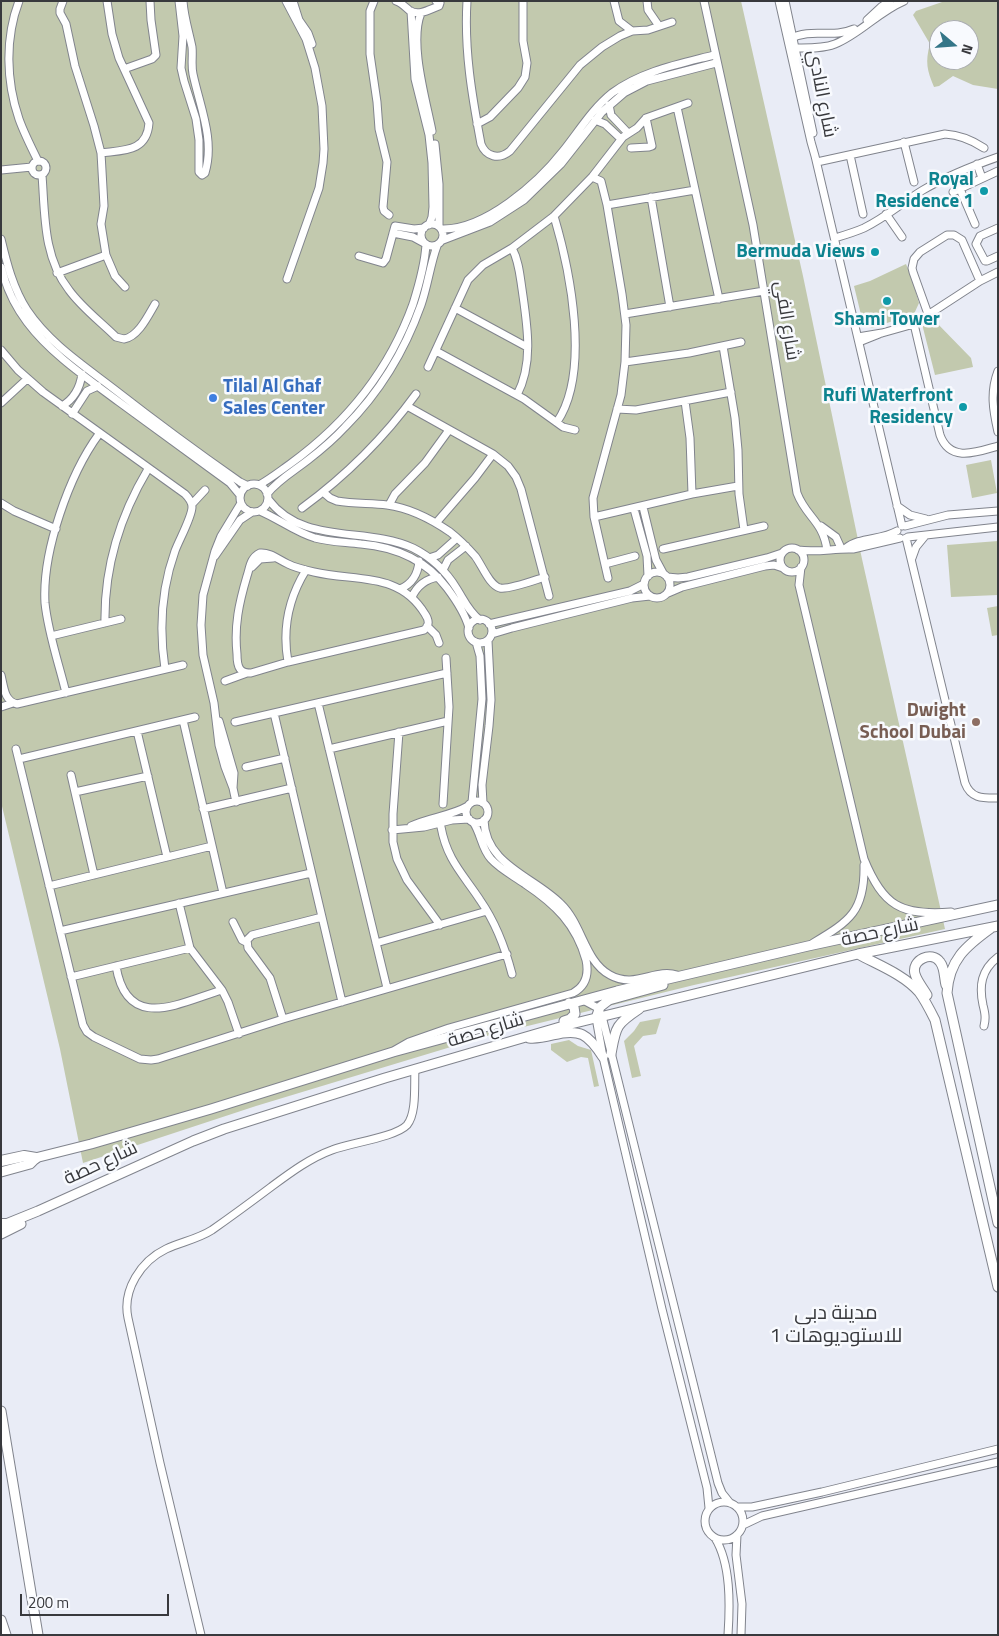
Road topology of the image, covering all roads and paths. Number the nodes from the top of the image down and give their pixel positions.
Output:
1 (20, 1) edge
2 (64, 1) edge
3 (107, 1) edge
4 (150, 1) edge
5 (179, 1) edge
6 (183, 1) edge
7 (286, 1) edge
8 (293, 1) edge
9 (374, 1) edge
10 (396, 1) edge
11 (467, 1) edge
12 (523, 1) edge
13 (614, 1) edge
14 (647, 1) edge
15 (704, 1) edge
16 (779, 1) edge
17 (785, 1) edge
18 (890, 1) edge
19 (904, 1) edge
20 (440, 2) edge
21 (411, 11) junction
22 (421, 13) junction
23 (672, 22) dead end
24 (659, 26) junction
25 (304, 31) junction
26 (632, 31) junction
27 (791, 38) junction
28 (793, 48) junction
29 (714, 55) junction
30 (716, 63) junction
31 (124, 69) junction
32 (688, 103) dead end
33 (609, 105) junction
34 (676, 107) junction
35 (646, 118) junction
36 (595, 120) junction
37 (477, 124) junction
38 (628, 133) junction
39 (621, 139) junction
40 (904, 142) junction
41 (631, 148) dead end
42 (984, 148) dead end
43 (101, 153) junction
44 (850, 155) junction
45 (998, 157) edge
46 (816, 159) junction
47 (38, 161) junction
48 (977, 164) junction
49 (32, 167) junction
50 (1, 170) edge
51 (998, 171) edge
52 (42, 174) junction
53 (592, 177) junction
54 (982, 178) junction
55 (914, 182) dead end
56 (695, 190) junction
57 (651, 197) junction
58 (607, 205) junction
59 (863, 214) dead end
60 (886, 214) junction
61 (389, 215) dead end
62 (554, 216) junction
63 (975, 224) dead end
64 (427, 226) junction
65 (440, 228) junction
66 (998, 228) edge
67 (394, 229) junction
68 (902, 236) dead end
69 (835, 238) junction
70 (1, 239) edge
71 (440, 243) junction
72 (425, 244) junction
73 (512, 248) junction
74 (106, 255) junction
75 (359, 256) dead end
76 (998, 256) edge
77 (1, 267) edge
78 (998, 272) edge
79 (57, 273) junction
80 (287, 279) dead end
81 (980, 281) junction
82 (126, 287) dead end
83 (764, 292) junction
84 (719, 299) junction
85 (154, 304) dead end
86 (670, 307) junction
87 (455, 308) junction
88 (625, 314) junction
89 (928, 314) junction
90 (914, 324) junction
91 (859, 340) junction
92 (741, 342) dead end
93 (723, 346) junction
94 (527, 347) junction
95 (1, 350) edge
96 (436, 351) junction
97 (625, 362) junction
98 (428, 367) dead end
99 (998, 371) edge
100 (82, 374) junction
101 (27, 379) junction
102 (98, 386) junction
103 (731, 392) junction
104 (74, 394) junction
105 (416, 394) dead end
106 (517, 395) junction
107 (81, 400) junction
108 (685, 401) junction
109 (1, 402) edge
110 (62, 406) junction
111 (407, 406) junction
112 (617, 409) junction
113 (72, 414) junction
114 (557, 422) junction
115 (449, 430) junction
116 (575, 430) dead end
117 (998, 432) edge
118 (99, 434) junction
119 (998, 446) edge
120 (493, 454) junction
121 (148, 468) junction
122 (259, 485) junction
123 (248, 486) junction
124 (738, 486) junction
125 (205, 490) dead end
126 (323, 492) junction
127 (692, 494) junction
128 (240, 495) junction
129 (267, 496) junction
130 (241, 503) junction
131 (1, 504) edge
132 (192, 504) junction
133 (389, 505) junction
134 (897, 506) junction
135 (643, 507) junction
136 (302, 508) dead end
137 (634, 509) junction
138 (260, 510) junction
139 (998, 511) edge
140 (252, 512) junction
141 (594, 517) junction
142 (929, 519) junction
143 (436, 523) junction
144 (818, 524) junction
145 (764, 526) dead end
146 (998, 527) edge
147 (56, 528) junction
148 (744, 530) junction
149 (903, 533) junction
150 (926, 536) junction
151 (457, 538) junction
152 (466, 546) junction
153 (843, 548) junction
154 (664, 549) dead end
155 (798, 550) junction
156 (826, 550) junction
157 (443, 551) junction
158 (816, 552) junction
159 (782, 554) junction
160 (634, 556) dead end
161 (213, 558) junction
162 (429, 558) junction
163 (450, 558) junction
164 (419, 561) junction
165 (911, 561) junction
166 (605, 564) junction
167 (802, 565) junction
168 (786, 569) junction
169 (306, 570) junction
170 (443, 570) junction
171 (416, 574) junction
172 (665, 575) junction
173 (648, 576) junction
174 (544, 577) junction
175 (438, 578) junction
176 (608, 578) dead end
177 (424, 582) junction
178 (409, 584) junction
179 (644, 584) junction
180 (799, 585) junction
181 (400, 589) junction
182 (416, 590) junction
183 (668, 593) junction
184 (549, 596) dead end
185 (650, 596) junction
186 (412, 597) junction
187 (121, 619) dead end
188 (480, 620) junction
189 (105, 623) junction
190 (490, 624) junction
191 (428, 626) junction
192 (469, 628) junction
193 (52, 636) junction
194 (490, 638) junction
195 (439, 642) dead end
196 (476, 642) junction
197 (446, 658) dead end
198 (288, 662) junction
199 (183, 665) dead end
200 (165, 669) junction
201 (247, 673) junction
202 (447, 673) junction
203 (1, 675) edge
204 (225, 681) dead end
205 (66, 693) junction
206 (12, 703) junction
207 (318, 703) junction
208 (1, 707) edge
209 (274, 713) junction
210 (195, 717) dead end
211 (183, 720) junction
212 (448, 721) junction
213 (235, 722) dead end
214 (137, 730) junction
215 (399, 732) junction
216 (16, 749) dead end
217 (329, 749) junction
218 (285, 758) junction
219 (19, 759) junction
220 (246, 767) dead end
221 (71, 775) dead end
222 (148, 776) junction
223 (292, 788) junction
224 (75, 792) junction
225 (998, 798) edge
226 (236, 802) junction
227 (484, 802) junction
228 (443, 804) dead end
229 (470, 804) junction
230 (203, 809) junction
231 (471, 820) junction
232 (484, 820) junction
233 (438, 822) junction
234 (392, 830) junction
235 (212, 846) junction
236 (167, 857) junction
237 (864, 859) junction
238 (312, 873) junction
239 (94, 875) junction
240 (49, 886) junction
241 (223, 893) junction
242 (179, 903) junction
243 (998, 905) edge
244 (487, 911) junction
245 (972, 911) junction
246 (322, 917) junction
247 (233, 922) dead end
248 (440, 925) junction
249 (995, 926) edge
250 (60, 931) junction
251 (246, 942) junction
252 (376, 943) junction
253 (808, 946) junction
254 (190, 948) junction
255 (506, 954) junction
256 (858, 954) junction
257 (998, 957) edge
258 (116, 966) junction
259 (708, 968) junction
260 (512, 974) dead end
261 (677, 975) junction
262 (71, 977) junction
263 (386, 988) junction
264 (222, 990) junction
265 (947, 993) junction
266 (583, 1000) junction
267 (342, 1002) junction
268 (569, 1003) junction
269 (643, 1006) junction
270 (599, 1015) junction
271 (283, 1019) junction
272 (935, 1020) junction
273 (984, 1026) dead end
274 (542, 1031) junction
275 (239, 1034) junction
276 (524, 1036) junction
277 (393, 1052) junction
278 (607, 1056) junction
279 (415, 1069) junction
280 (36, 1158) junction
281 (1, 1161) edge
282 (1, 1166) edge
283 (1, 1172) edge
284 (38, 1211) junction
285 (998, 1223) edge
286 (3, 1224) edge
287 (1, 1234) edge
288 (998, 1287) edge
289 (1, 1411) edge
290 (998, 1449) edge
291 (998, 1462) edge
292 (730, 1503) junction
293 (737, 1507) junction
294 (710, 1508) junction
295 (743, 1525) junction
296 (737, 1535) junction
297 (716, 1538) junction
298 (1, 1620) edge
299 (6, 1635) edge
300 (38, 1635) edge
301 (200, 1635) edge
302 (728, 1635) edge
303 (741, 1635) edge

1 - 47 street
2 - 43 street
3 - 31 street
4 - 31 street
5 - 6 street
7 - 25 street
8 - 25 street
9 - 61 street
10 - 21 street
11 - 37 street
12 - 37 street
13 - 26 street
14 - 24 street
15 - 29 street, شارع الفي
16 - 27 street, شارع النادي
17 - 27 street, شارع النادي
18 - 27 street
19 - 28 street
20 - 22 street
21 - 22 street
21 - 64 street
22 - 65 street
23 - 24 street
24 - 26 street
25 - 80 street
26 - 37 street
27 - 28 street, شارع النادي
28 - 46 street, شارع النادي
29 - 30 street, شارع الفي
29 - 65 street
30 - 33 street
30 - 83 street, شارع الفي
31 - 43 street
32 - 34 street
33 - 36 street
33 - 38 street
34 - 35 street
34 - 56 street
35 - 38 street
35 - 41 street
36 - 39 street
36 - 71 street
38 - 39 street
39 - 53 street
40 - 42 street
40 - 44 street
40 - 55 street
43 - 74 street
44 - 46 street
44 - 59 street
45 - 48 street
46 - 69 street, شارع النادي
47 - 49 street
47 - 52 street
48 - 54 street
48 - 60 street
49 - 50 street
49 - 52 street
51 - 54 street
52 - 79 street
53 - 58 street
53 - 62 street
54 - 63 street
56 - 57 street
56 - 84 street
57 - 58 street
57 - 86 street
58 - 88 street
60 - 68 street
60 - 69 street
62 - 73 street
62 - 114 street
64 - 65 street
64 - 67 street
64 - 72 street
65 - 71 street
66 - 76 street
67 - 72 street
67 - 75 street
69 - 91 street, شارع النادي
70 - 123 street
71 - 72 street
71 - 129 street
72 - 122 street
73 - 87 street
73 - 94 street
74 - 79 street
74 - 82 street
77 - 100 street
78 - 81 street
79 - 85 street
81 - 89 street
81 - 89 street
83 - 84 street
83 - 144 street, شارع الفي
84 - 86 street
86 - 88 street
87 - 94 street
87 - 96 street
88 - 97 street
89 - 90 street
90 - 91 street
90 - 119 street
91 - 134 street, شارع النادي
92 - 93 street
93 - 97 street
93 - 103 street
94 - 106 street
95 - 101 street
96 - 98 street
96 - 106 street
97 - 112 street
99 - 117 street
100 - 102 street
100 - 104 street
101 - 109 street
101 - 110 street
102 - 107 street
102 - 128 street
103 - 108 street
103 - 124 street
104 - 107 street
104 - 110 street
105 - 111 street
106 - 114 street
107 - 113 street
108 - 112 street
108 - 127 street
110 - 113 street
111 - 115 street
111 - 126 street
112 - 141 street
113 - 118 street
114 - 116 street
115 - 120 street
115 - 133 street
118 - 121 street
118 - 147 street
120 - 143 street
120 - 174 street
121 - 132 street
121 - 189 street
122 - 123 street
122 - 129 street
123 - 128 street
124 - 127 street
124 - 148 street
125 - 132 street
126 - 133 street
126 - 136 street
127 - 135 street
128 - 130 street
129 - 138 street
129 - 162 street
130 - 140 street
130 - 161 street
131 - 147 street
132 - 200 street
133 - 143 street
134 - 142 street
134 - 149 street, شارع النادي
135 - 137 street
135 - 172 street
137 - 141 street
137 - 173 street
138 - 140 street
138 - 164 street
139 - 142 street
140 - 161 street
141 - 166 street
142 - 149 street
143 - 151 street
144 - 153 street
144 - 156 street
145 - 148 street
146 - 150 street
147 - 193 street
148 - 154 street
149 - 150 street
149 - 153 street
149 - 165 street, شارع النادي
150 - 165 street
151 - 152 street
151 - 157 street
152 - 163 street
152 - 174 street
153 - 156 street
155 - 158 street
155 - 159 street
155 - 167 street
156 - 158 street
157 - 162 street
157 - 163 street
158 - 167 street
159 - 168 street
159 - 172 street
160 - 166 street
161 - 226 street
162 - 170 street
163 - 170 street
164 - 171 street
164 - 175 street
165 - 225 street, شارع النادي
166 - 176 street
167 - 168 street
167 - 180 street
168 - 180 street
168 - 183 street
169 - 181 street
169 - 198 street
169 - 201 street
170 - 188 street
171 - 177 street
171 - 178 street
172 - 173 street
172 - 183 street
173 - 179 street
174 - 184 street
175 - 177 street
175 - 192 street
177 - 182 street
178 - 181 street
178 - 182 street
179 - 185 street
179 - 190 street
180 - 237 street
181 - 186 street
182 - 186 street
183 - 185 street
185 - 194 street
186 - 191 street
187 - 189 street
188 - 190 street
188 - 192 street
189 - 193 street
190 - 194 street
191 - 195 street
191 - 198 street
192 - 196 street
193 - 205 street
194 - 196 street
194 - 227 street
196 - 229 street
197 - 202 street
198 - 201 street
199 - 200 street
200 - 205 street
201 - 204 street
202 - 207 street
202 - 212 street
203 - 206 street
205 - 206 street
206 - 208 street
207 - 209 street
207 - 217 street
209 - 213 street
209 - 218 street
210 - 211 street
211 - 214 street
211 - 230 street
212 - 215 street
212 - 228 street
214 - 219 street
214 - 222 street
215 - 217 street
215 - 234 street
216 - 219 street
217 - 252 street
218 - 220 street
218 - 223 street
219 - 240 street
221 - 224 street
222 - 224 street
222 - 236 street
223 - 226 street
223 - 238 street
224 - 239 street
226 - 230 street
227 - 229 street
227 - 232 street
229 - 231 street
229 - 233 street
230 - 235 street
231 - 232 street
231 - 233 street
231 - 277 street
232 - 261 street
233 - 234 street
233 - 244 street
234 - 248 street
235 - 236 street
235 - 241 street
236 - 239 street
237 - 245 street
237 - 253 street
238 - 241 street
238 - 246 street
239 - 240 street
240 - 250 street
241 - 242 street
242 - 250 street
242 - 254 street
243 - 245 main road, شارع حصة
244 - 248 street
244 - 255 street
245 - 253 main road, شارع حصة
246 - 251 street
246 - 267 street
247 - 251 street
248 - 252 street
249 - 256 main road, شارع حصة
249 - 265 main road
250 - 262 street
251 - 271 street
252 - 263 street
253 - 259 main road, شارع حصة
254 - 258 street
254 - 264 street
255 - 260 street
255 - 263 street
256 - 269 main road, شارع حصة
256 - 272 main road
257 - 273 street
258 - 262 street
258 - 264 street
259 - 261 main road, شارع حصة
259 - 270 main road
261 - 266 main road, شارع حصة
262 - 275 street
263 - 267 street
264 - 275 street
265 - 272 main road
265 - 285 main road
266 - 268 main road, شارع حصة
266 - 270 street
267 - 271 street
268 - 274 main road
268 - 277 main road, شارع حصة
269 - 270 main road, شارع حصة
269 - 278 main road
270 - 274 main road, شارع حصة
270 - 278 street
271 - 275 street
272 - 288 main road
274 - 276 main road, شارع حصة
276 - 278 main road
276 - 279 main road, شارع حصة
277 - 280 main road, شارع حصة
278 - 292 street
278 - 294 street
279 - 284 main road, شارع حصة
279 - 301 street
280 - 281 highway
280 - 282 main road, شارع حصة
280 - 283 main road
284 - 286 main road, شارع حصة
284 - 287 main road
289 - 300 main road
290 - 293 street
291 - 295 street
292 - 293 street
292 - 294 street
293 - 295 street
294 - 297 street
295 - 296 street
296 - 297 street
296 - 303 street
297 - 302 street
298 - 299 main road

